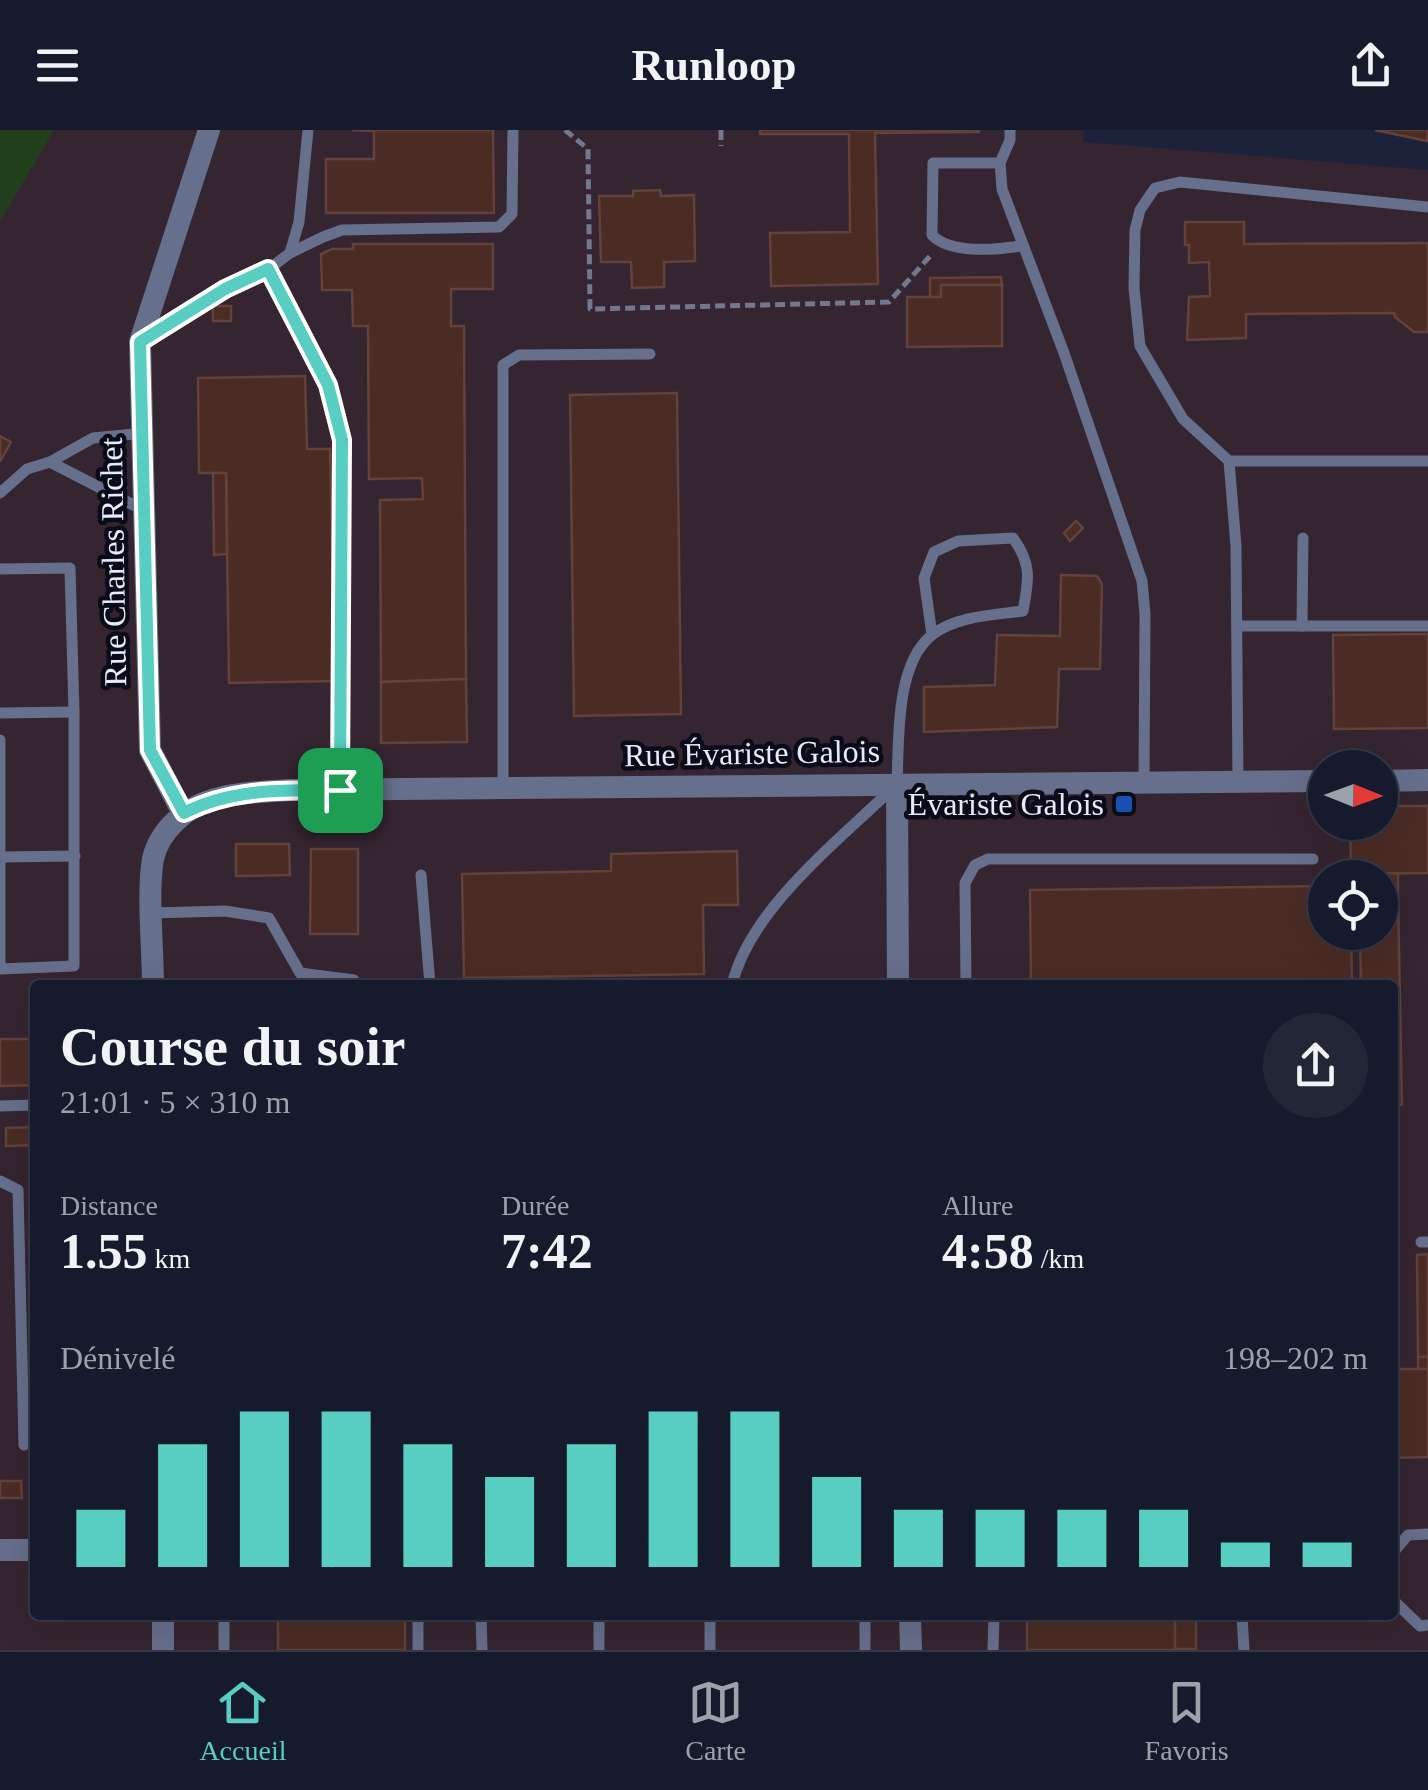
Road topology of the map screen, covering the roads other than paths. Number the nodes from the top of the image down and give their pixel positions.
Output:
1 (209, 130) edge
2 (308, 130) edge
3 (512, 130) edge
4 (1010, 130) edge
5 (1000, 163) junction
6 (1428, 207) edge
7 (1020, 246) junction
8 (290, 253) junction
9 (268, 269) junction
10 (140, 342) junction
11 (650, 354) dead end
12 (144, 433) junction
13 (1228, 460) junction
14 (1428, 461) edge
15 (50, 462) junction
16 (0, 493) edge
17 (146, 512) junction
18 (1303, 538) dead end
19 (0, 569) edge
20 (1236, 626) junction
21 (1302, 626) junction
22 (1428, 626) edge
23 (932, 634) junction
24 (74, 712) junction
25 (0, 713) edge
26 (0, 740) edge
27 (1428, 780) edge
28 (1308, 781) edge
29 (1398, 781) edge
30 (1144, 782) junction
31 (1238, 782) junction
32 (897, 784) junction
33 (503, 788) junction
34 (340, 790) junction
35 (184, 813) junction
36 (1, 856) edge
37 (75, 856) junction
38 (1314, 860) dead end
39 (421, 874) dead end
40 (152, 913) junction
41 (154, 980) edge
42 (354, 980) dead end
43 (430, 980) edge
44 (733, 980) edge
45 (898, 980) edge
46 (966, 980) edge
47 (30, 1105) edge
48 (0, 1106) edge
49 (0, 1181) edge
50 (24, 1445) dead end
51 (1428, 1534) edge
52 (1398, 1547) edge
53 (0, 1550) edge
54 (30, 1550) edge
55 (1398, 1605) edge
56 (163, 1620) edge
57 (224, 1620) edge
58 (418, 1620) edge
59 (481, 1620) edge
60 (598, 1620) edge
61 (710, 1620) edge
62 (865, 1620) edge
63 (910, 1620) edge
64 (994, 1620) edge
65 (1242, 1620) edge
66 (1428, 1625) edge
67 (163, 1650) edge
68 (224, 1650) edge
69 (418, 1650) edge
70 (482, 1650) edge
71 (599, 1650) edge
72 (710, 1650) edge
73 (865, 1650) edge
74 (911, 1650) edge
75 (993, 1650) edge
76 (1244, 1650) edge

1 - 10 street, Rue Charles Richet
2 - 8 lane
3 - 8 lane
4 - 5 lane
5 - 7 lane
5 - 7 lane
6 - 13 lane
7 - 30 lane
8 - 9 lane
9 - 10 lane
9 - 34 lane
10 - 12 street, Rue Charles Richet
11 - 33 lane
12 - 15 lane
12 - 17 street, Rue Charles Richet
13 - 14 lane
13 - 20 lane
15 - 16 lane
15 - 17 lane
17 - 35 street, Rue Charles Richet
18 - 21 lane
19 - 24 lane
20 - 21 lane
20 - 31 lane
21 - 22 lane
23 - 23 lane
23 - 32 lane
24 - 25 lane
24 - 37 lane
26 - 36 lane
27 - 29 street
28 - 31 street, Rue Évariste Galois
30 - 31 street, Rue Évariste Galois
30 - 32 street, Rue Évariste Galois
32 - 33 street, Rue Évariste Galois
32 - 44 lane
32 - 45 street
33 - 34 street, Rue Évariste Galois
34 - 35 street, Rue Évariste Galois
35 - 40 street
36 - 37 lane
36 - 37 lane
38 - 46 lane
39 - 43 lane
40 - 41 street
40 - 42 lane
47 - 48 lane
49 - 50 lane
51 - 52 lane
53 - 54 street
55 - 66 lane
56 - 67 street
57 - 68 lane
58 - 69 lane
59 - 70 lane
60 - 71 lane
61 - 72 lane
62 - 73 lane
63 - 74 street
64 - 75 lane
65 - 76 lane

